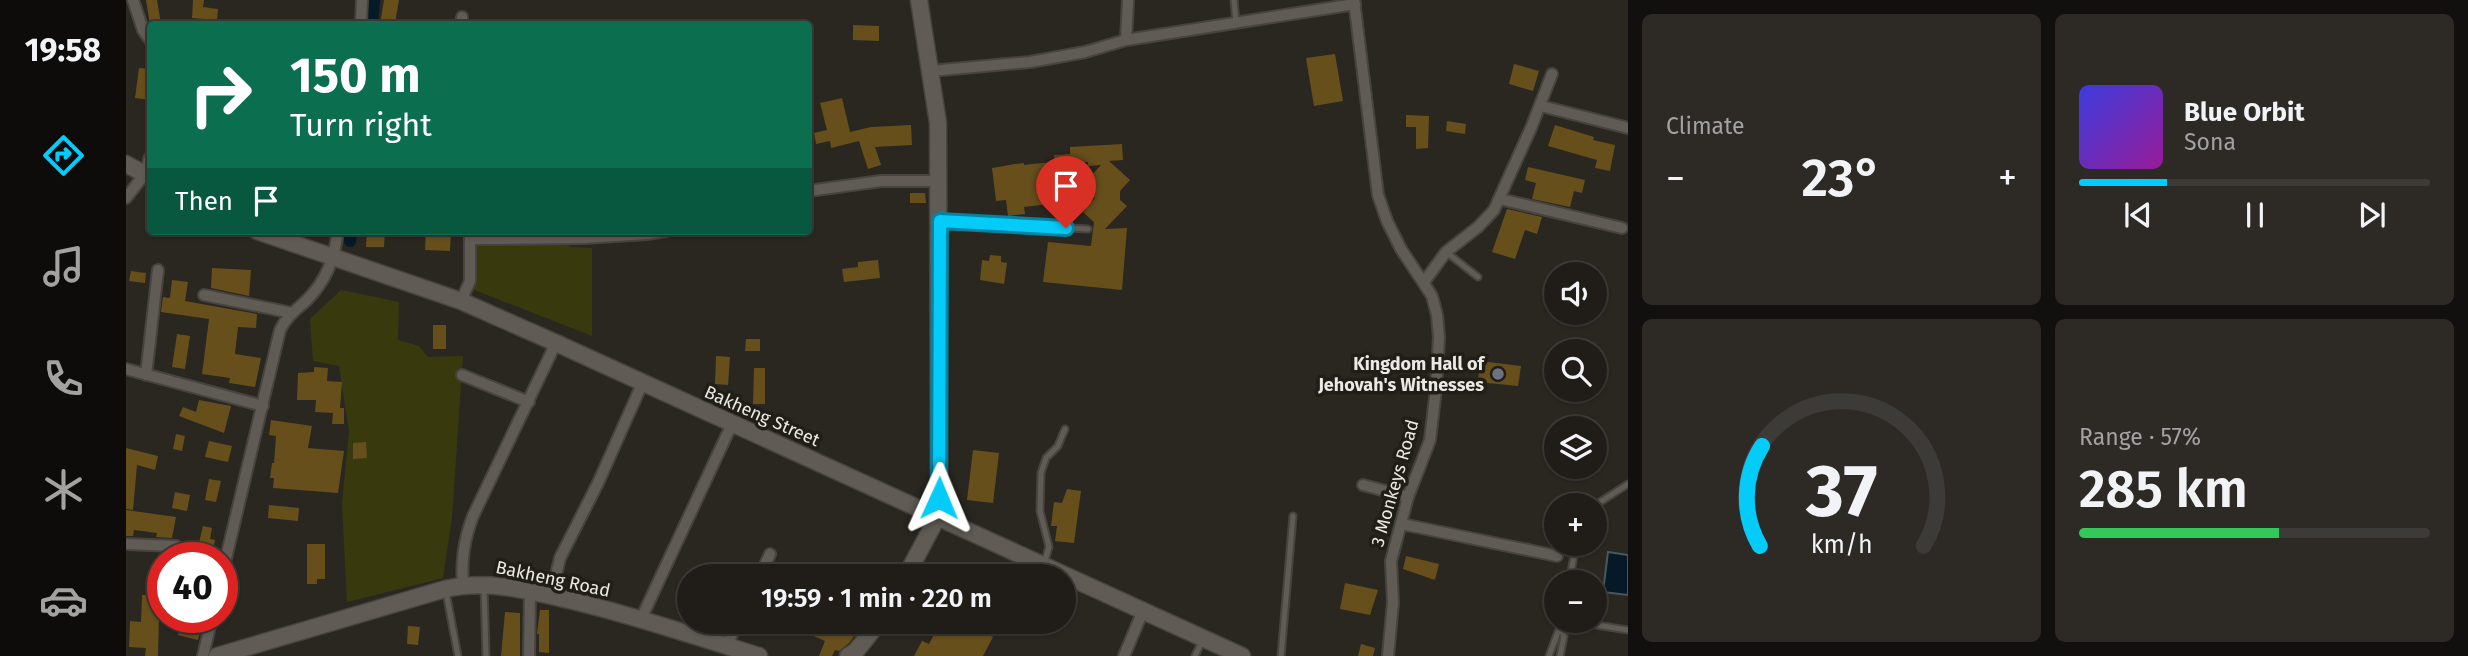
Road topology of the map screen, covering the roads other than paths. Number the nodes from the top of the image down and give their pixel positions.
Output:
1 (133, 0) edge
2 (362, 0) edge
3 (919, 0) edge
4 (1128, 0) edge
5 (1234, 0) edge
6 (1355, 2) edge
7 (361, 21) edge
8 (1236, 22) junction
9 (147, 36) edge
10 (1126, 40) junction
11 (930, 71) junction
12 (1552, 74) dead end
13 (1541, 106) junction
14 (1628, 128) edge
15 (126, 164) edge
16 (147, 175) edge
17 (147, 177) edge
18 (939, 181) junction
19 (812, 190) edge
20 (126, 198) edge
21 (1500, 199) junction
22 (940, 221) junction
23 (1622, 228) dead end
24 (1088, 229) dead end
25 (268, 235) edge
26 (337, 235) edge
27 (470, 235) edge
28 (630, 235) edge
29 (1446, 252) junction
30 (334, 258) junction
31 (158, 270) dead end
32 (1478, 277) dead end
33 (1424, 282) junction
34 (204, 295) dead end
35 (461, 302) junction
36 (292, 313) junction
37 (556, 343) junction
38 (126, 369) edge
39 (146, 374) junction
40 (462, 376) dead end
41 (643, 382) junction
42 (529, 402) junction
43 (263, 406) junction
44 (732, 424) junction
45 (1065, 429) dead end
46 (1628, 484) edge
47 (1363, 485) dead end
48 (1408, 497) junction
49 (1607, 498) edge
50 (938, 516) junction
51 (1293, 516) dead end
52 (1402, 524) junction
53 (230, 542) edge
54 (126, 544) edge
55 (147, 545) edge
56 (1544, 553) edge
57 (770, 554) dead end
58 (765, 564) edge
59 (912, 564) edge
60 (1039, 564) edge
61 (1044, 564) edge
62 (1076, 581) edge
63 (484, 584) junction
64 (463, 585) junction
65 (446, 589) junction
66 (530, 591) junction
67 (551, 596) junction
68 (1143, 611) junction
69 (641, 619) junction
70 (1607, 626) edge
71 (1628, 629) edge
72 (208, 633) edge
73 (1558, 633) edge
74 (1563, 633) edge
75 (732, 634) edge
76 (870, 634) edge
77 (1203, 638) junction
78 (727, 646) junction
79 (203, 656) edge
80 (217, 656) edge
81 (458, 656) edge
82 (486, 656) edge
83 (529, 656) edge
84 (759, 656) edge
85 (848, 656) edge
86 (1124, 656) edge
87 (1195, 656) edge
88 (1242, 656) edge
89 (1281, 656) edge
90 (1388, 656) edge
91 (1549, 656) edge
92 (1560, 656) edge

1 - 9 street
2 - 7 street
3 - 11 street
4 - 10 street
5 - 8 lane
6 - 8 street
6 - 33 street, 3 Monkeys Road
8 - 10 street
10 - 11 street
11 - 18 street
12 - 13 street
13 - 14 street
13 - 21 street
15 - 16 street
17 - 20 street
18 - 19 street
18 - 22 street
21 - 23 street
21 - 29 street
22 - 24 lane
22 - 50 street
25 - 30 street, Bakheng Street
26 - 30 street
27 - 28 street
27 - 35 street
29 - 32 lane
29 - 33 street
30 - 35 street, Bakheng Street
30 - 36 street
31 - 39 street
33 - 48 street, 3 Monkeys Road
34 - 36 street
35 - 37 street, Bakheng Street
36 - 43 street
37 - 41 street, Bakheng Street
37 - 42 street
38 - 39 street
39 - 43 street
40 - 42 street
41 - 44 street, Bakheng Street
41 - 67 street
42 - 64 street
43 - 53 street
44 - 50 street, Bakheng Street
44 - 69 street
45 - 61 lane
46 - 49 lane
47 - 48 street
48 - 52 street, 3 Monkeys Road
50 - 59 street
50 - 60 street, Bakheng Street
51 - 89 lane
52 - 56 street
52 - 90 street, 3 Monkeys Road
54 - 55 street
57 - 58 street
62 - 68 street, Bakheng Street
63 - 64 street, Bakheng Road
63 - 66 street, Bakheng Road
63 - 82 lane
64 - 65 street, Bakheng Road
65 - 80 street, Bakheng Road
65 - 81 lane
66 - 67 street, Bakheng Road
66 - 83 street
67 - 69 street, Bakheng Road
68 - 77 street, Bakheng Street
68 - 86 street
69 - 78 street, Bakheng Road
70 - 71 lane
72 - 79 street
73 - 91 lane
74 - 92 lane
75 - 78 street
76 - 85 street
77 - 87 lane
77 - 88 street, Bakheng Street
78 - 84 street, Bakheng Road

